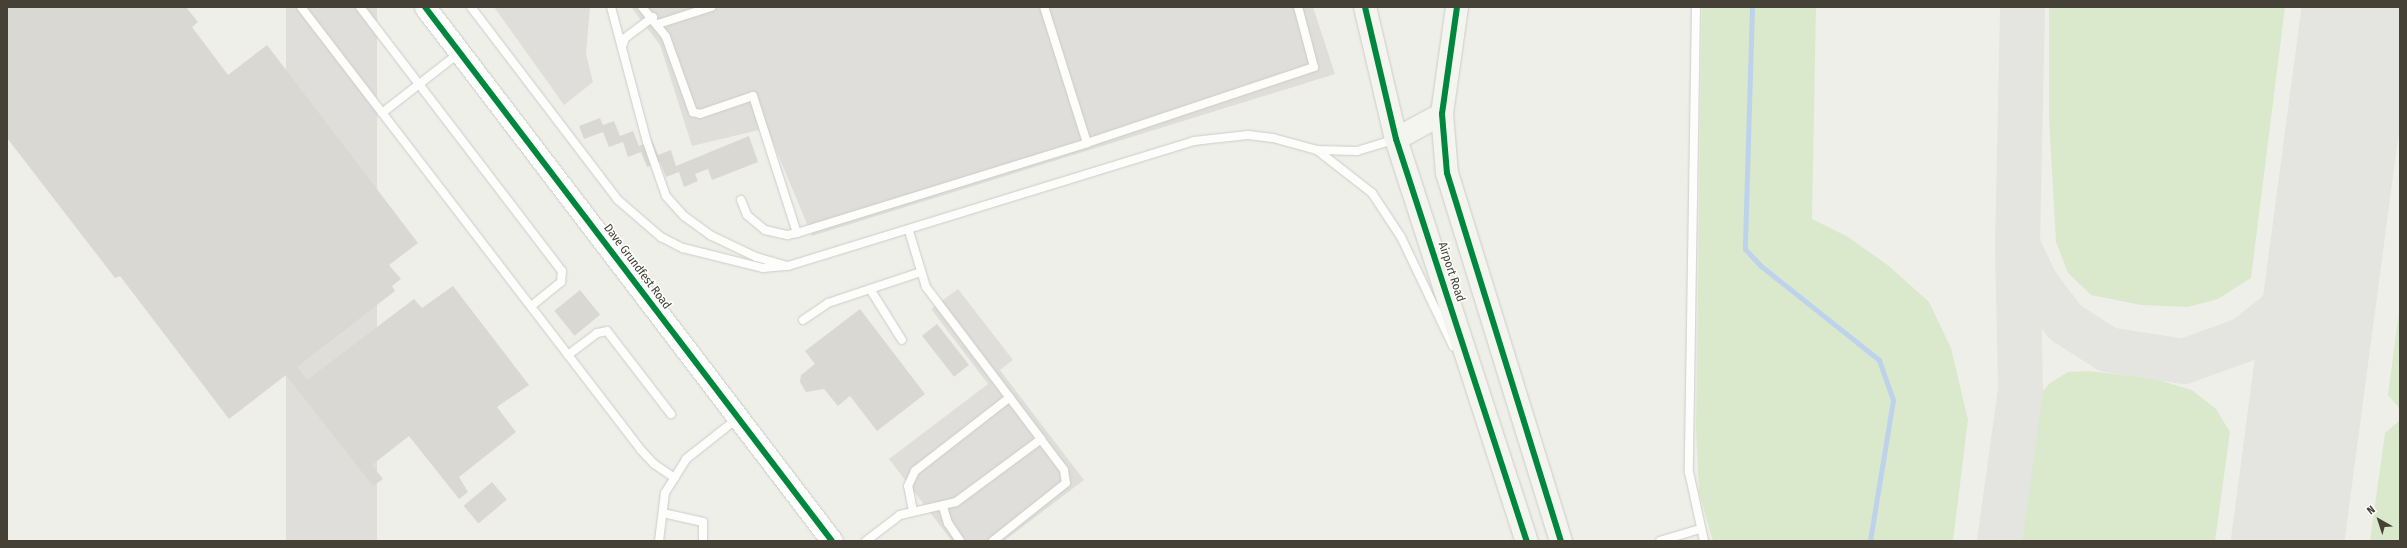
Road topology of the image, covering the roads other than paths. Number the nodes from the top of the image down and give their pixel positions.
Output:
1 (301, 7) edge
2 (360, 7) edge
3 (425, 7) edge
4 (471, 7) edge
5 (611, 7) edge
6 (642, 7) edge
7 (711, 7) edge
8 (1044, 7) edge
9 (1298, 7) edge
10 (1365, 7) edge
11 (1457, 7) edge
12 (1696, 7) edge
13 (656, 21) junction
14 (622, 47) junction
15 (460, 53) junction
16 (419, 84) junction
17 (382, 113) junction
18 (1442, 114) junction
19 (1396, 139) junction
20 (1087, 143) junction
21 (1317, 150) junction
22 (741, 200) dead end
23 (909, 231) junction
24 (798, 233) junction
25 (788, 266) junction
26 (921, 272) junction
27 (870, 289) junction
28 (531, 306) junction
29 (803, 320) dead end
30 (902, 340) dead end
31 (568, 355) junction
32 (1010, 397) junction
33 (671, 414) dead end
34 (738, 418) junction
35 (1489, 424) junction
36 (1040, 439) junction
37 (674, 478) junction
38 (943, 507) junction
39 (913, 510) junction
40 (663, 513) junction
41 (1700, 529) junction
42 (659, 541) edge
43 (703, 541) edge
44 (832, 541) edge
45 (866, 541) edge
46 (960, 541) edge
47 (993, 541) edge
48 (1528, 541) edge
49 (1561, 541) edge
50 (1660, 541) edge
51 (1704, 541) edge

1 - 17 lane
2 - 16 lane
3 - 15 street, Dave Grundfest Road
4 - 25 lane
5 - 14 lane
6 - 13 lane
7 - 13 lane
8 - 20 lane
9 - 20 lane
10 - 19 main road, Airport Road
11 - 18 main road, Airport Road
12 - 41 lane
13 - 14 lane
13 - 24 lane
14 - 25 lane
15 - 16 lane
15 - 34 street, Dave Grundfest Road
16 - 17 lane
16 - 28 lane
17 - 28 lane
18 - 19 main road
18 - 49 main road, Airport Road
19 - 21 lane
19 - 35 main road, Airport Road
20 - 24 lane
21 - 23 lane
21 - 35 lane
22 - 24 lane
23 - 25 lane
23 - 26 lane
26 - 27 lane
26 - 32 lane
27 - 29 lane
27 - 30 lane
28 - 31 lane
31 - 33 lane
31 - 37 lane
32 - 36 lane
32 - 39 lane
34 - 37 lane
34 - 44 street, Dave Grundfest Road
35 - 48 main road, Airport Road
36 - 38 lane
36 - 47 lane
37 - 40 lane
38 - 39 lane
38 - 46 lane
39 - 45 lane
40 - 42 lane
40 - 43 lane
41 - 50 lane
41 - 51 lane

